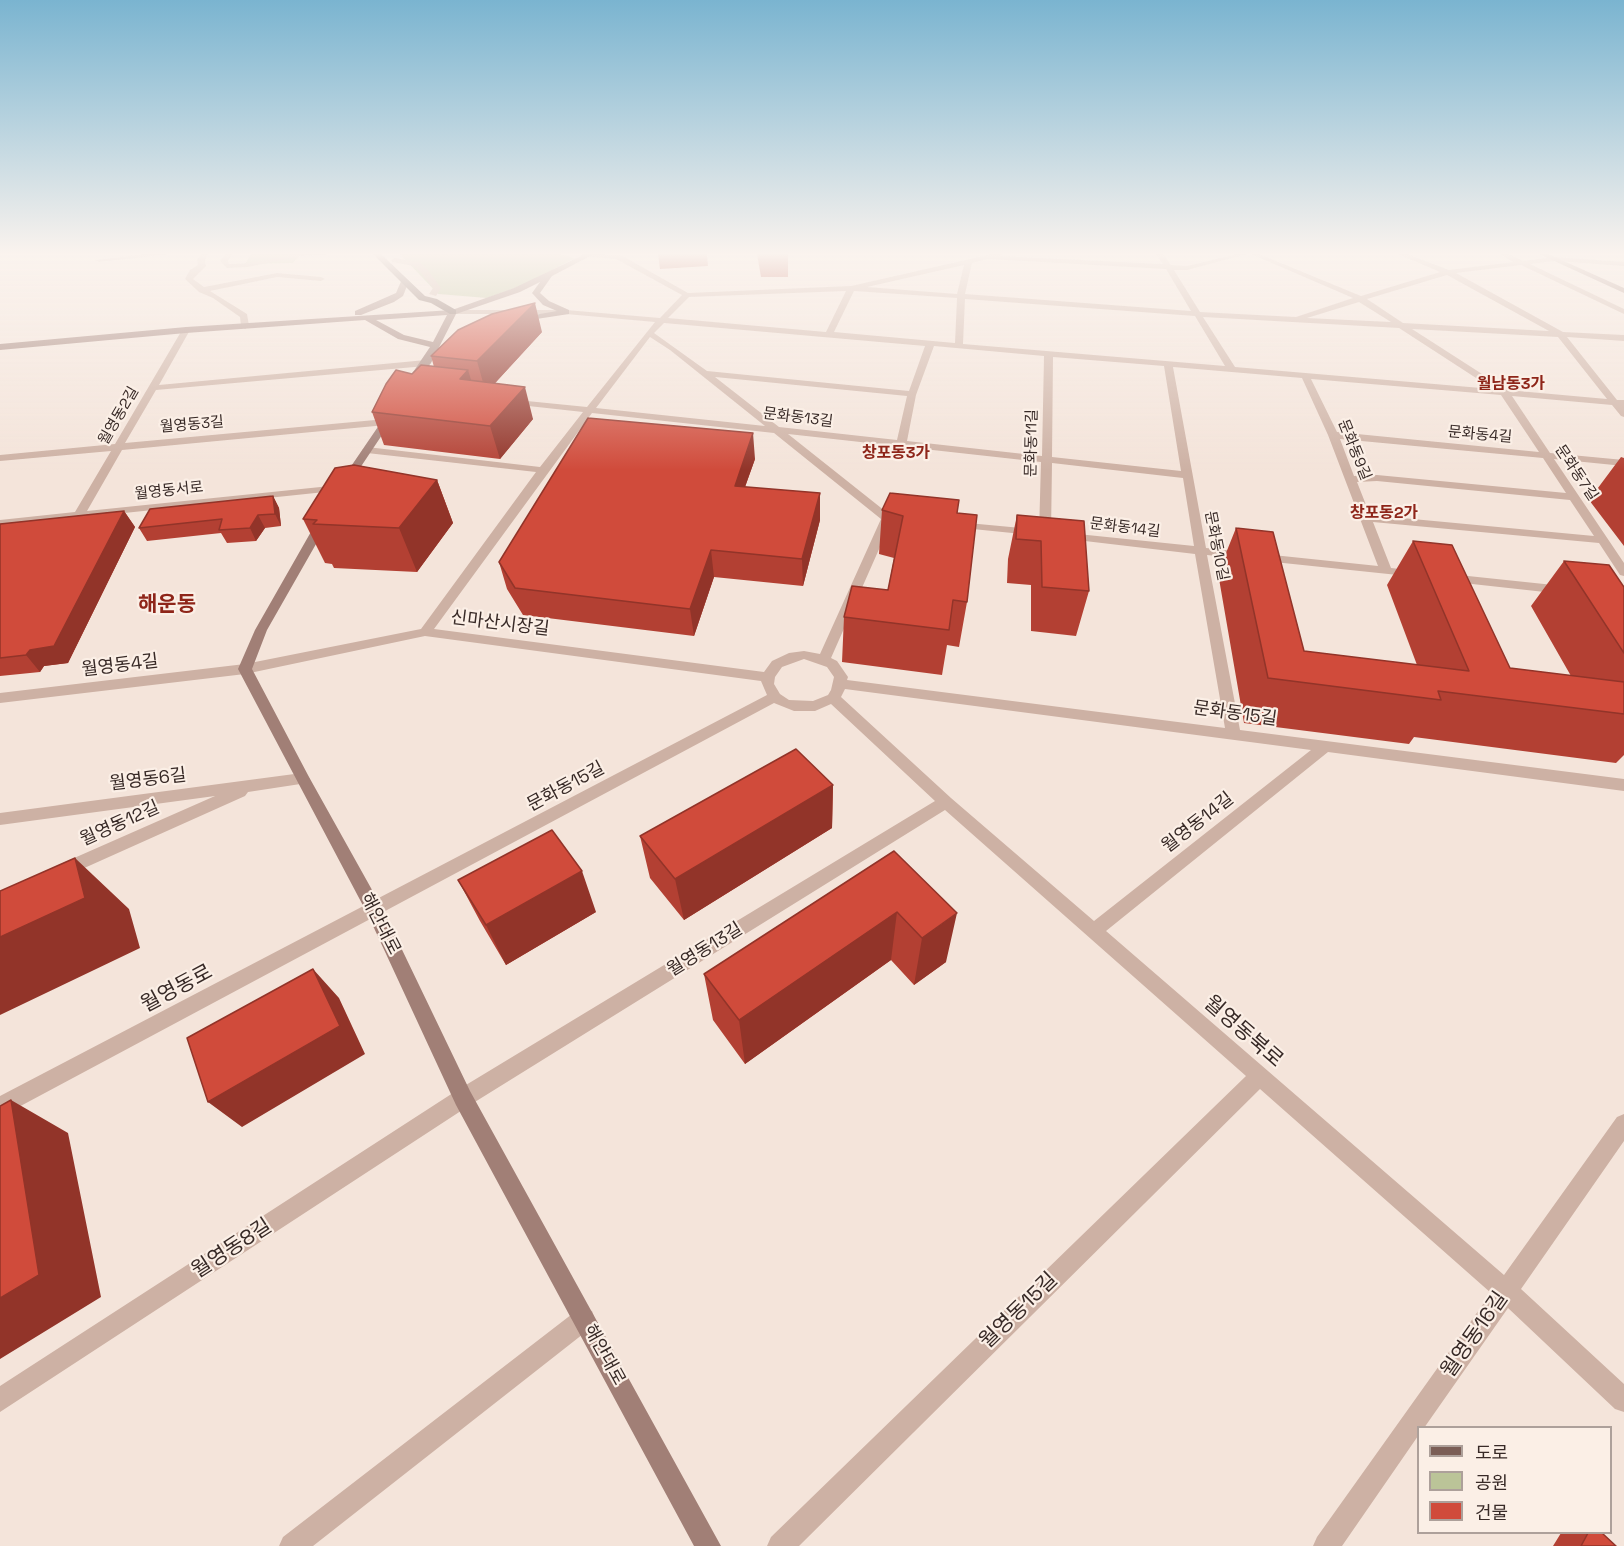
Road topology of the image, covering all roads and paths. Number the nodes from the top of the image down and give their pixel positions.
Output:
1 (243, 326) edge
2 (384, 326) edge
3 (445, 326) edge
4 (657, 326) edge
5 (729, 326) edge
6 (833, 326) edge
7 (960, 326) edge
8 (1205, 326) edge
9 (1405, 326) edge
10 (1408, 326) edge
11 (1547, 326) edge
12 (186, 330) junction
13 (649, 333) junction
14 (1559, 333) junction
15 (829, 334) junction
16 (1624, 338) edge
17 (931, 342) junction
18 (959, 344) junction
19 (26, 345) junction
20 (435, 345) junction
21 (0, 347) edge
22 (1049, 353) junction
23 (0, 357) edge
24 (440, 357) edge
25 (426, 363) junction
26 (1168, 365) junction
27 (1233, 371) junction
28 (702, 373) junction
29 (1305, 375) junction
30 (152, 388) junction
31 (407, 392) junction
32 (1504, 392) junction
33 (912, 394) junction
34 (498, 400) edge
35 (1613, 402) junction
36 (1624, 403) edge
37 (589, 410) junction
38 (1624, 414) edge
39 (386, 422) junction
40 (775, 430) junction
41 (1333, 435) junction
42 (900, 445) junction
43 (118, 447) junction
44 (367, 450) junction
45 (1547, 456) junction
46 (0, 458) edge
47 (1046, 460) junction
48 (1624, 463) edge
49 (543, 470) junction
50 (1186, 475) junction
51 (1350, 478) junction
52 (341, 488) junction
53 (1574, 497) junction
54 (78, 516) junction
55 (887, 518) junction
56 (1365, 518) junction
57 (910, 520) edge
58 (0, 523) edge
59 (944, 523) edge
60 (1045, 533) junction
61 (1602, 540) junction
62 (1202, 552) junction
63 (1386, 571) junction
64 (1624, 572) edge
65 (1576, 592) edge
66 (425, 632) junction
67 (824, 659) junction
68 (245, 669) junction
69 (768, 677) junction
70 (837, 691) junction
71 (0, 698) edge
72 (776, 698) junction
73 (1233, 733) junction
74 (1326, 746) junction
75 (302, 779) junction
76 (256, 785) junction
77 (1624, 785) edge
78 (946, 802) junction
79 (0, 819) edge
80 (43, 880) edge
81 (375, 911) junction
82 (1094, 931) junction
83 (1259, 1076) junction
84 (463, 1098) junction
85 (0, 1107) edge
86 (1624, 1124) edge
87 (1506, 1291) junction
88 (584, 1319) junction
89 (0, 1400) edge
90 (1624, 1400) edge
91 (292, 1546) edge
92 (708, 1546) edge
93 (780, 1546) edge
94 (1326, 1546) edge

1 - 12 main road
2 - 20 main road
3 - 20 main road
4 - 13 street, 신마산시장길
5 - 15 street
6 - 15 street
7 - 18 street
8 - 27 street
9 - 32 street
10 - 14 street
11 - 14 street
12 - 19 main road
12 - 30 street, 월영동2길
13 - 28 street
13 - 37 street, 신마산시장길
14 - 16 street
14 - 35 street
15 - 17 street
17 - 18 street
17 - 33 street
18 - 22 street
19 - 21 main road
19 - 23 main road
20 - 25 main road
22 - 26 street
22 - 47 street, 문화동11길
24 - 31 main road
25 - 30 street
25 - 31 main road
26 - 27 street
26 - 50 street, 문화동10길
27 - 29 street
28 - 33 street
28 - 40 street
29 - 32 street
29 - 41 street, 문화동9길
30 - 43 street, 월영동2길
31 - 39 main road
32 - 35 street
32 - 45 street, 문화동7길
33 - 42 street
34 - 37 street, 문화동13길
35 - 36 street
35 - 38 street
37 - 40 street, 문화동13길
37 - 49 street, 신마산시장길
39 - 43 street, 월영동3길
39 - 44 main road
40 - 42 street, 문화동13길
40 - 55 street
41 - 45 street, 문화동4길
41 - 51 street, 문화동9길
42 - 47 street, 문화동13길
43 - 46 street, 월영동3길
43 - 54 street, 월영동2길
44 - 49 street
44 - 52 main road
45 - 48 street, 문화동4길
45 - 53 street, 문화동7길
47 - 50 street, 문화동13길
47 - 60 street, 문화동11길
49 - 66 street, 신마산시장길
50 - 62 street, 문화동10길
51 - 53 street
51 - 56 street, 문화동9길
52 - 54 street, 월영동서로
52 - 68 main road
53 - 61 street, 문화동7길
54 - 58 street, 월영동서로
55 - 57 street
55 - 67 street
56 - 61 street
56 - 63 street, 문화동9길
59 - 60 street, 문화동14길
60 - 62 street, 문화동14길
61 - 64 street, 문화동7길
62 - 63 street, 문화동14길
62 - 73 street, 문화동10길
63 - 65 street, 문화동14길
66 - 68 street, 월영동4길
66 - 69 street, 신마산시장길
67 - 69 street
67 - 70 street
68 - 71 street, 월영동4길
68 - 75 main road, 해안대로
69 - 72 street
70 - 72 street
70 - 73 street, 문화동15길
70 - 78 street, 월영동북로
72 - 81 street, 문화동15길
73 - 74 street, 문화동15길
74 - 77 street, 문화동15길
74 - 82 street, 월영동14길
75 - 76 street, 월영동6길
75 - 81 main road, 해안대로
76 - 79 street, 월영동6길
76 - 80 street, 월영동12길
78 - 82 street, 월영동북로
78 - 84 street, 월영동13길
81 - 84 main road, 해안대로
81 - 85 street, 월영동로
82 - 83 street, 월영동북로
83 - 87 street, 월영동북로
83 - 93 street, 월영동15길
84 - 88 main road, 해안대로
84 - 89 street, 월영동8길
86 - 87 street, 월영동16길
87 - 90 street, 월영동북로
87 - 94 street, 월영동16길
88 - 91 street
88 - 92 main road, 해안대로

